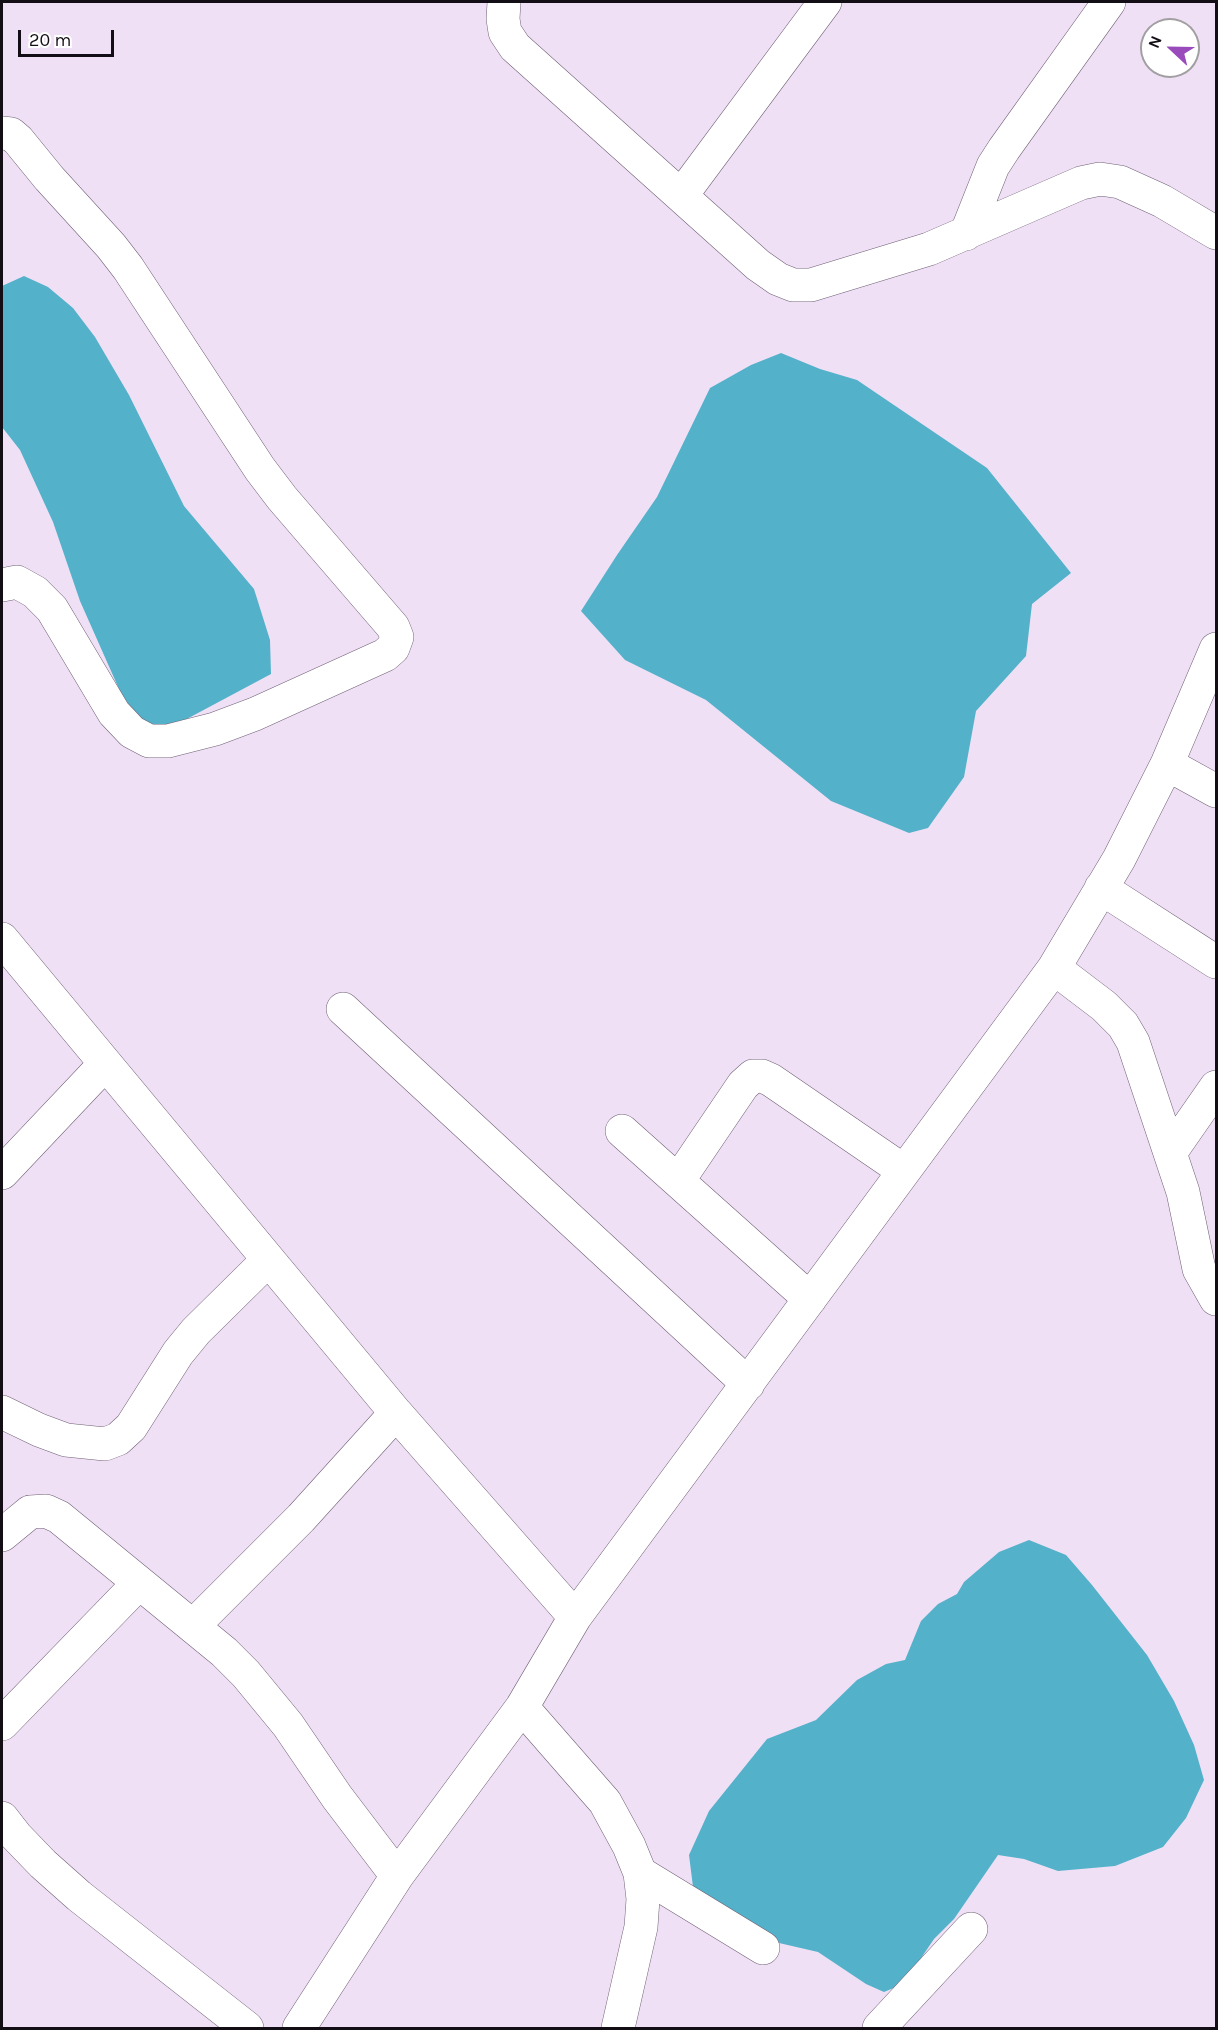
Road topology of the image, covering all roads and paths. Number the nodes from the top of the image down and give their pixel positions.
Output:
1 (504, 2) edge
2 (825, 2) edge
3 (1109, 2) edge
4 (2, 133) edge
5 (681, 196) junction
6 (1216, 233) edge
7 (966, 234) junction
8 (2, 585) edge
9 (1216, 649) edge
10 (1167, 764) junction
11 (1216, 791) edge
12 (1101, 888) junction
13 (2, 939) edge
14 (1216, 962) edge
15 (1054, 968) junction
16 (343, 1010) dead end
17 (105, 1064) junction
18 (1216, 1087) edge
19 (622, 1131) dead end
20 (1170, 1153) junction
21 (904, 1171) junction
22 (2, 1173) edge
23 (678, 1181) junction
24 (268, 1260) junction
25 (810, 1299) junction
26 (1216, 1299) edge
27 (748, 1384) junction
28 (2, 1412) edge
29 (396, 1413) junction
30 (2, 1536) edge
31 (139, 1583) junction
32 (575, 1617) junction
33 (193, 1626) junction
34 (522, 1707) junction
35 (2, 1724) edge
36 (2, 1818) edge
37 (640, 1874) junction
38 (397, 1876) junction
39 (971, 1929) dead end
40 (762, 1948) dead end
41 (247, 2028) edge
42 (299, 2028) edge
43 (618, 2028) edge
44 (879, 2028) edge

1 - 5 street
2 - 5 street
3 - 7 street
4 - 8 street
5 - 7 street
6 - 7 street
9 - 10 street
10 - 11 street
10 - 12 street
12 - 14 street
12 - 15 street
13 - 17 street
15 - 20 street
15 - 21 street
16 - 27 street
17 - 22 street
17 - 24 street
18 - 20 street
19 - 23 street
20 - 26 street
21 - 23 street
21 - 25 street
23 - 25 street
24 - 28 street
24 - 29 street
25 - 27 street
27 - 32 street
29 - 32 street
29 - 33 street
30 - 31 street
31 - 33 street
31 - 35 street
32 - 34 street
33 - 38 street
34 - 37 street
34 - 38 street
36 - 41 street
37 - 40 street
37 - 43 street
38 - 42 street
39 - 44 street

